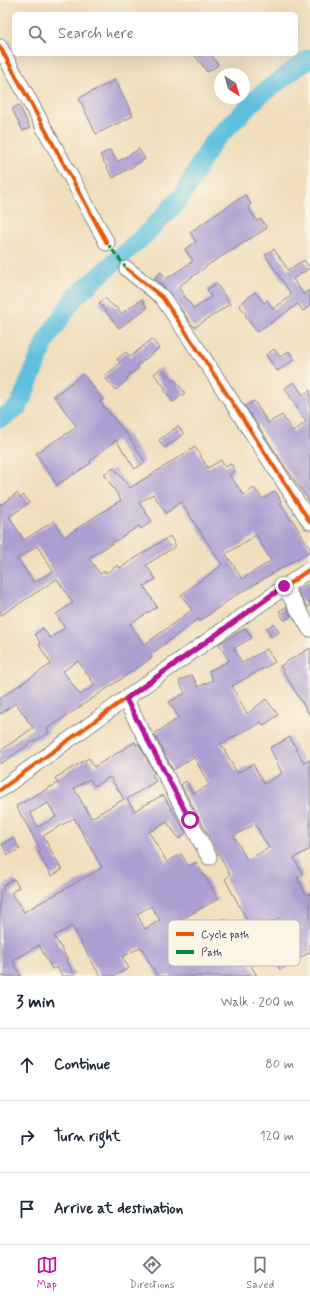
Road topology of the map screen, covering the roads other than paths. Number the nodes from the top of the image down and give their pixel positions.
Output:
1 (0, 47) edge
2 (107, 243) dead end
3 (127, 269) dead end
4 (310, 522) edge
5 (310, 569) edge
6 (284, 586) junction
7 (310, 629) edge
8 (126, 699) junction
9 (0, 790) edge
10 (209, 857) dead end

1 - 2 street
3 - 4 street
5 - 6 street
6 - 7 street
6 - 8 street
8 - 9 street
8 - 10 street

